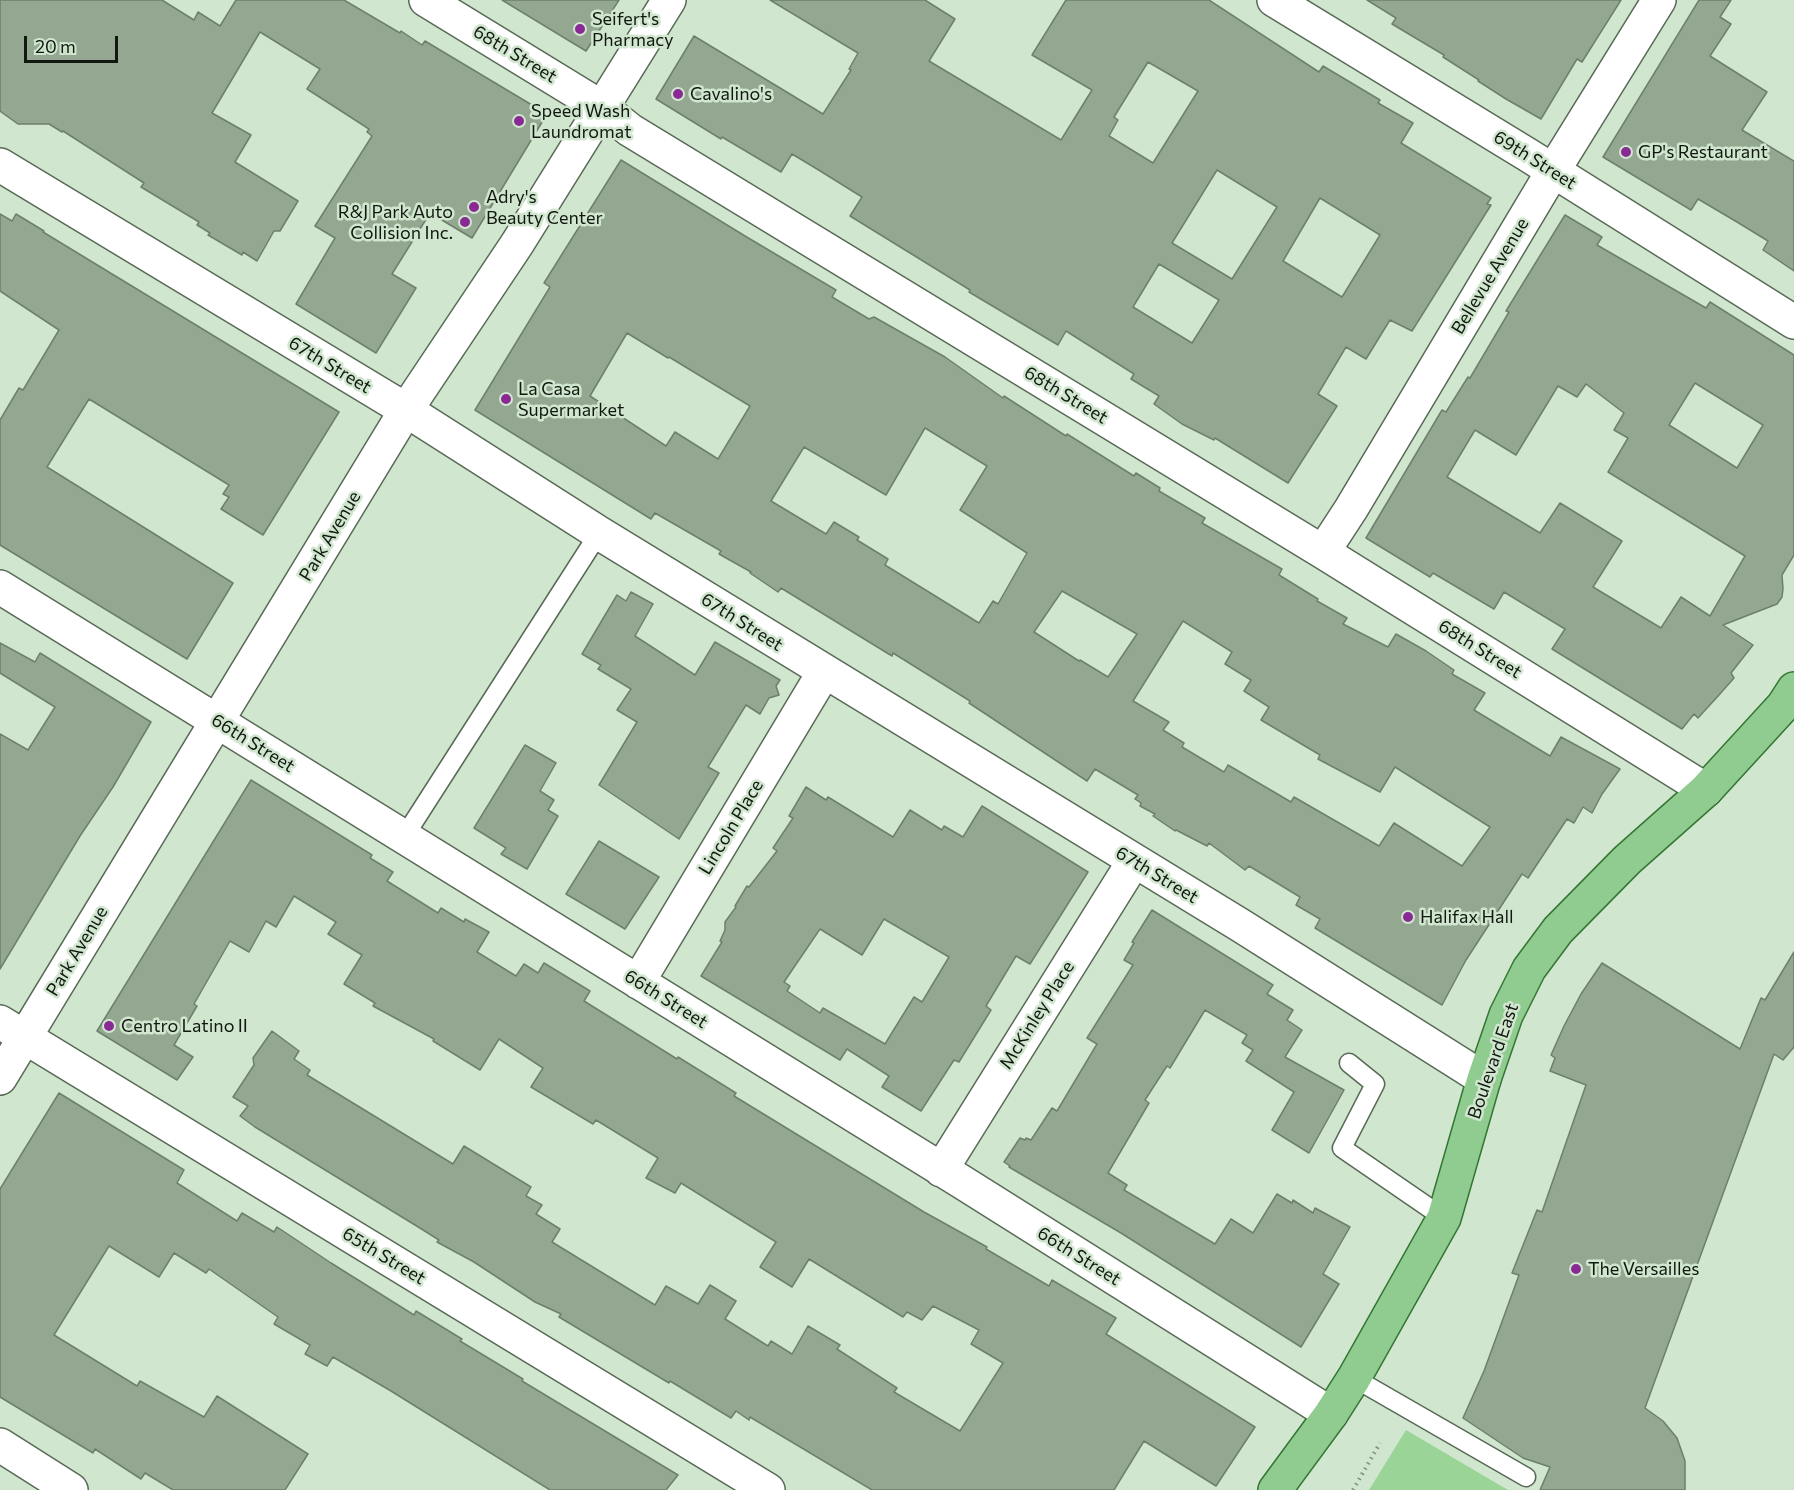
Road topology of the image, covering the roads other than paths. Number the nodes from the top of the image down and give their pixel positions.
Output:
1 (426, 0) edge
2 (669, 0) edge
3 (1274, 0) edge
4 (1659, 0) edge
5 (601, 107) junction
6 (0, 165) edge
7 (1553, 171) junction
8 (1794, 322) edge
9 (406, 410) junction
10 (598, 533) junction
11 (1323, 552) junction
12 (0, 586) edge
13 (824, 672) junction
14 (1794, 689) edge
15 (218, 721) junction
16 (1706, 790) junction
17 (404, 837) junction
18 (1134, 861) junction
19 (638, 982) junction
20 (12, 1030) edge
21 (1348, 1063) dead end
22 (0, 1078) edge
23 (1484, 1079) junction
24 (941, 1170) junction
25 (1444, 1218) junction
26 (1354, 1378) junction
27 (1331, 1414) junction
28 (0, 1446) edge
29 (1526, 1477) dead end
30 (71, 1490) edge
31 (768, 1490) edge
32 (1275, 1490) edge

1 - 5 street, 68th Street
2 - 5 street, Park Avenue
3 - 7 street, 69th Street
4 - 7 street, Bellevue Avenue
5 - 9 street, Park Avenue
5 - 11 street, 68th Street
6 - 9 street, 67th Street
7 - 8 street, 69th Street
7 - 11 street, Bellevue Avenue
9 - 10 street, 67th Street
9 - 15 street, Park Avenue
10 - 13 street, 67th Street
10 - 17 lane
11 - 16 street, 68th Street
12 - 15 street, 66th Street
13 - 18 street, 67th Street
13 - 19 street, Lincoln Place
14 - 16 main road, Boulevard East
15 - 17 street, 66th Street
15 - 20 street, Park Avenue
16 - 23 main road, Boulevard East
17 - 19 street, 66th Street
18 - 23 street, 67th Street
18 - 24 street, McKinley Place
19 - 24 street, 66th Street
20 - 22 street, Park Avenue
20 - 31 street, 65th Street
21 - 25 lane
23 - 25 main road, Boulevard East
24 - 27 street, 66th Street
25 - 26 main road, Boulevard East
26 - 27 main road, Boulevard East
26 - 29 lane
27 - 32 main road, Boulevard East
28 - 30 street

